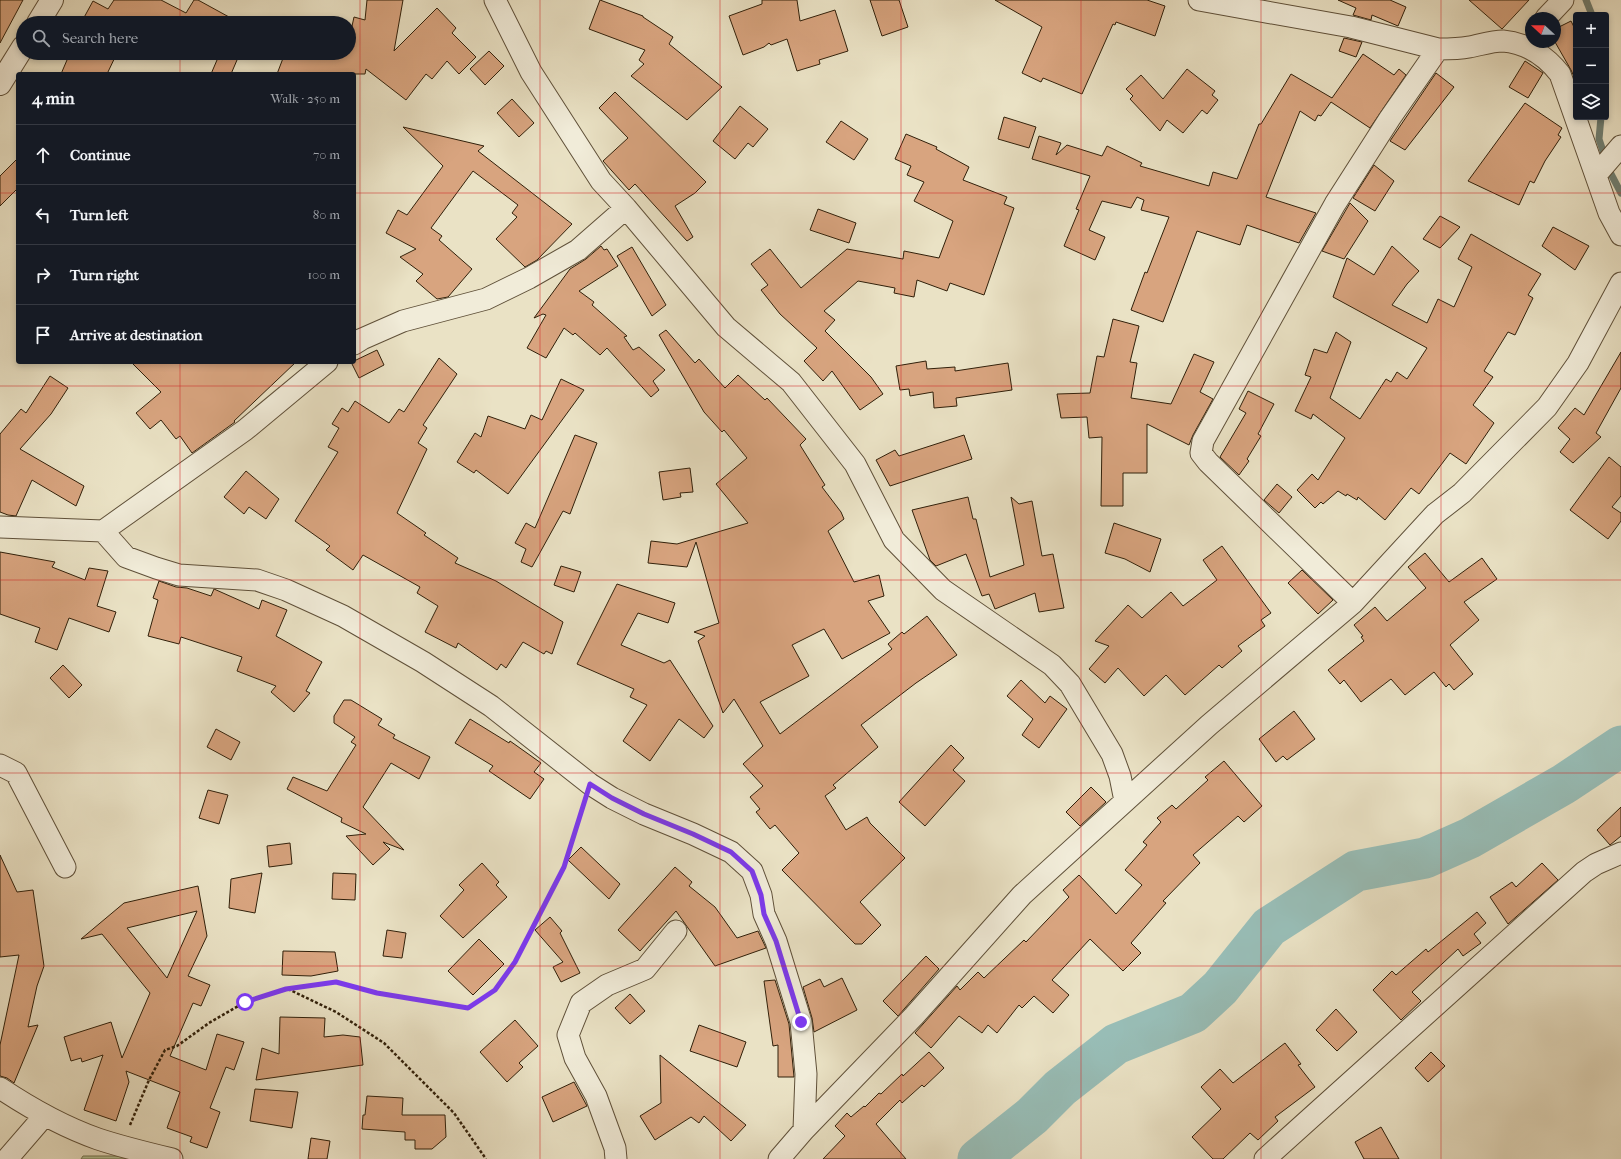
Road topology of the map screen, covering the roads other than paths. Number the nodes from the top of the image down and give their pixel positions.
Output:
1 (52, 0) edge
2 (495, 0) edge
3 (1199, 0) edge
4 (1563, 0) edge
5 (1552, 12) edge
6 (42, 16) edge
7 (1525, 39) edge
8 (1533, 48) edge
9 (1438, 49) junction
10 (16, 58) edge
11 (0, 84) edge
12 (1621, 146) edge
13 (1596, 175) junction
14 (626, 208) junction
15 (1621, 235) edge
16 (1621, 283) edge
17 (356, 342) edge
18 (326, 364) edge
19 (0, 527) edge
20 (102, 532) junction
21 (1353, 604) junction
22 (0, 765) edge
23 (1125, 801) junction
24 (1621, 853) edge
25 (65, 867) dead end
26 (676, 931) dead end
27 (0, 1088) edge
28 (45, 1115) junction
29 (804, 1130) junction
30 (7, 1159) edge
31 (172, 1159) edge
32 (616, 1159) edge
33 (779, 1159) edge
34 (1265, 1159) edge

1 - 6 street
2 - 14 street
3 - 9 street
4 - 5 street
7 - 9 street
8 - 13 street
9 - 21 street
10 - 11 street
12 - 13 street
13 - 15 street
14 - 17 street
14 - 23 street
16 - 21 street
18 - 20 street
19 - 20 street
20 - 29 street
21 - 23 street
22 - 25 street
23 - 29 street
24 - 34 street
26 - 32 street
27 - 28 street
28 - 30 street
28 - 31 street
29 - 33 street

